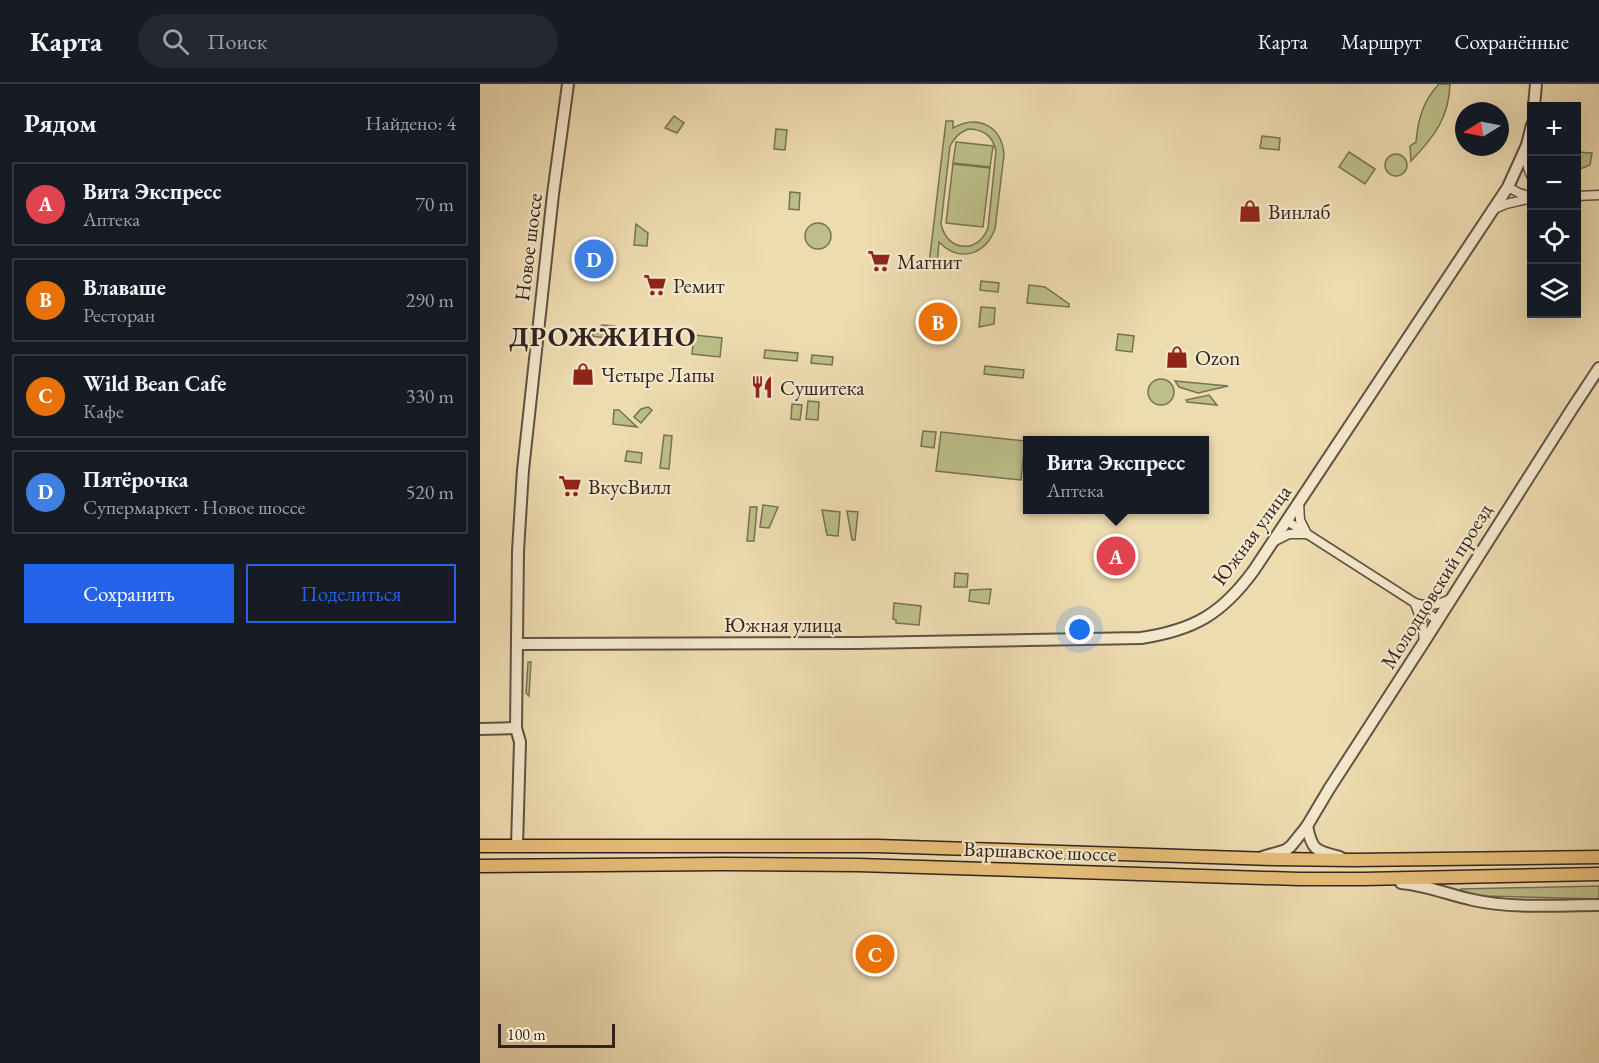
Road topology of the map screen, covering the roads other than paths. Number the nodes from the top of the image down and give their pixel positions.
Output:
1 (568, 84) edge
2 (1536, 84) edge
3 (1534, 102) edge
4 (1527, 145) joint
5 (1527, 166) edge
6 (1508, 187) junction
7 (1527, 195) edge
8 (1599, 195) edge
9 (1581, 196) edge
10 (1527, 198) edge
11 (1491, 210) junction
12 (1599, 369) edge
13 (1299, 503) junction
14 (1287, 521) junction
15 (1308, 535) junction
16 (1272, 543) junction
17 (1452, 598) junction
18 (1415, 603) junction
19 (1438, 621) junction
20 (1424, 642) junction
21 (517, 644) junction
22 (516, 728) junction
23 (480, 729) edge
24 (1307, 826) junction
25 (480, 846) edge
26 (517, 846) junction
27 (1599, 857) edge
28 (1257, 858) junction
29 (1353, 860) junction
30 (480, 867) edge
31 (1599, 874) edge
32 (1363, 879) junction
33 (1599, 905) edge

1 - 21 street, Новое шоссе
2 - 3 street
4 - 5 street
4 - 6 street, Южная улица
6 - 7 street
6 - 11 street, Южная улица
8 - 9 street
10 - 11 street
11 - 13 street, Южная улица
12 - 17 street, Молодцовский проезд
13 - 14 street, Южная улица
13 - 15 street
14 - 15 street
14 - 16 street, Южная улица
15 - 16 street
15 - 18 street
16 - 21 street, Южная улица
17 - 18 street
17 - 19 street, Молодцовский проезд
18 - 19 street
18 - 20 street
19 - 20 street, Молодцовский проезд
20 - 24 street, Молодцовский проезд
21 - 22 street, Новое шоссе
22 - 23 street
22 - 26 street, Новое шоссе
24 - 28 street, Молодцовский проезд
24 - 29 street
25 - 26 main road, Варшавское шоссе
26 - 28 main road, Варшавское шоссе
27 - 29 main road, Варшавское шоссе
28 - 29 main road, Варшавское шоссе
30 - 32 main road, Варшавское шоссе
31 - 32 main road, Варшавское шоссе
32 - 33 street

